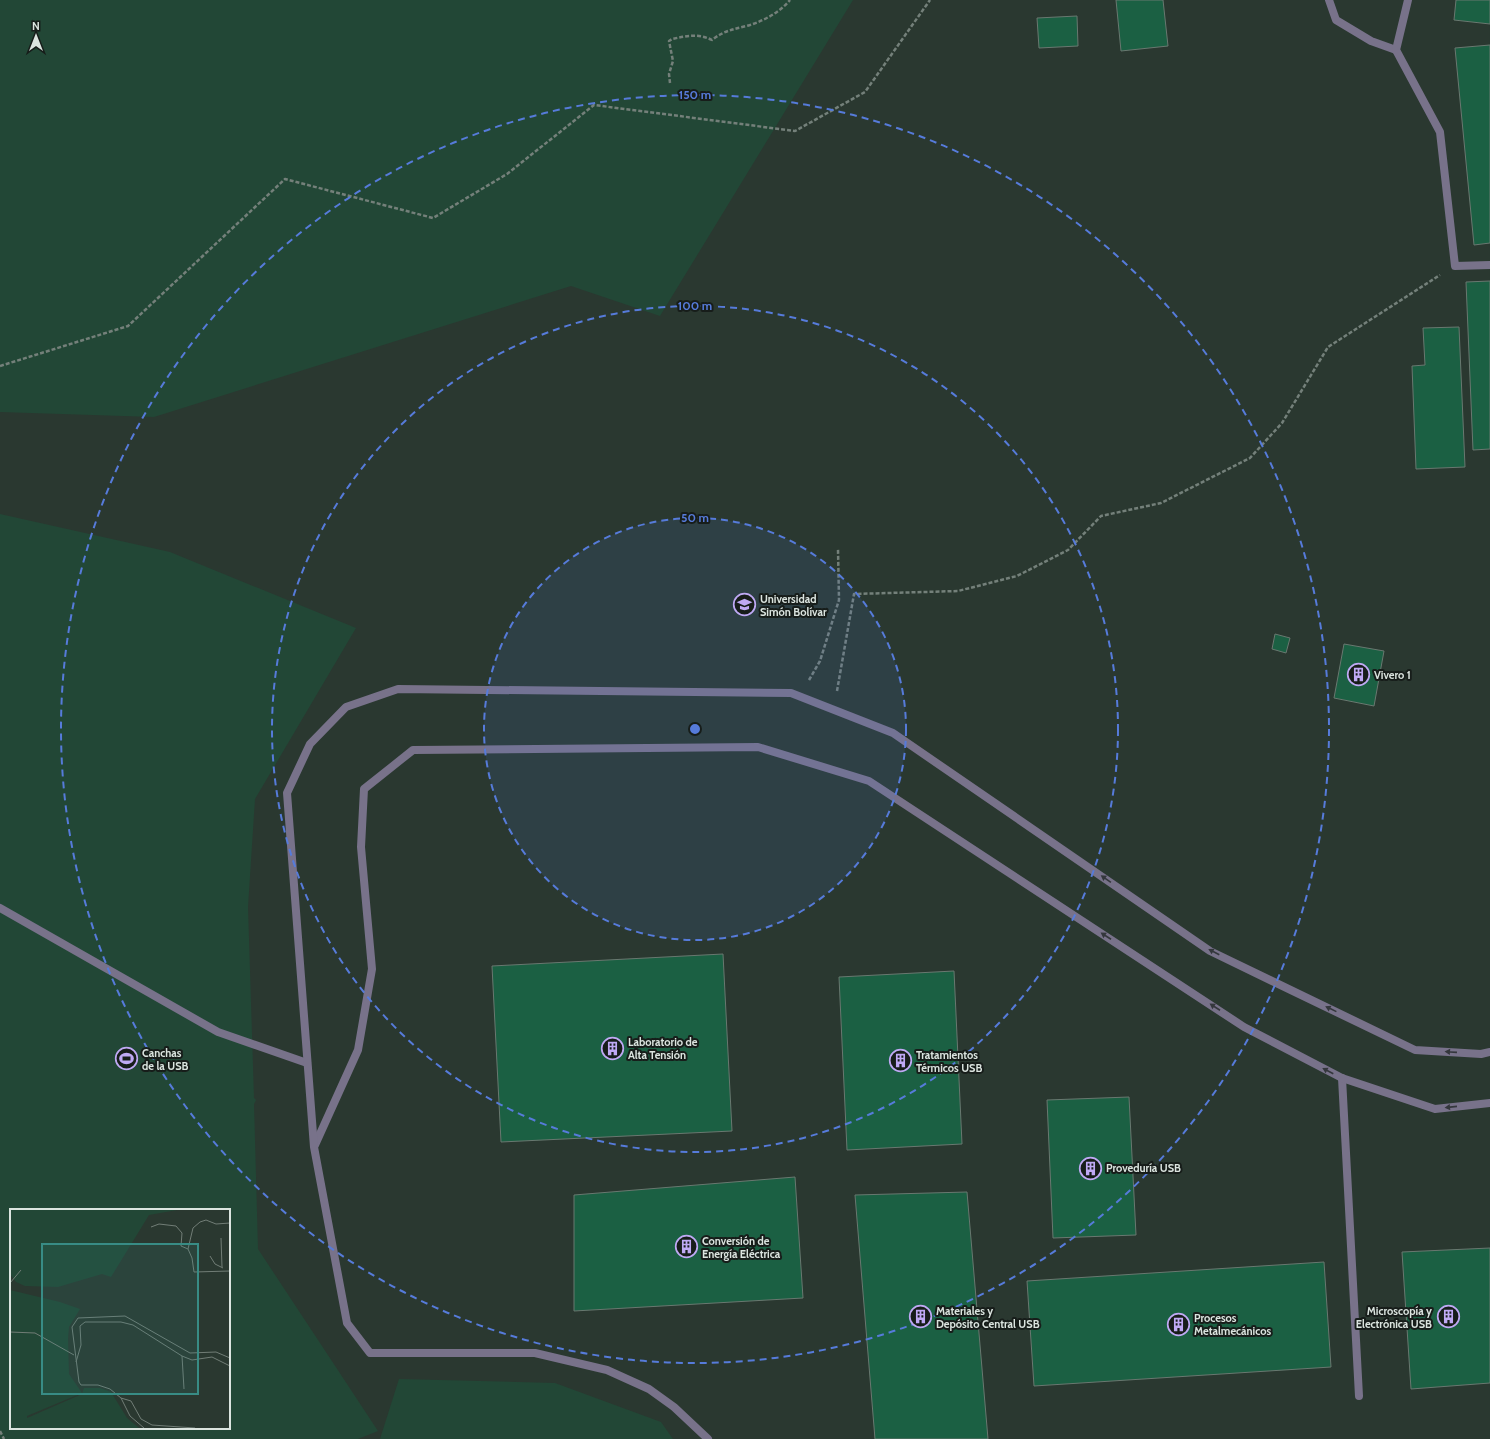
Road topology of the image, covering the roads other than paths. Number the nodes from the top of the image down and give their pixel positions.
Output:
1 (1330, 0) edge
2 (1408, 0) edge
3 (1396, 50) junction
4 (1490, 265) edge
5 (0, 908) edge
6 (1490, 1052) edge
7 (307, 1063) junction
8 (1342, 1078) junction
9 (1490, 1103) edge
10 (314, 1147) junction
11 (1358, 1396) dead end
12 (708, 1439) edge

1 - 3 lane
2 - 3 lane
3 - 4 lane
5 - 7 lane
6 -> 7 lane
7 - 10 lane
9 -> 8 lane
8 -> 10 lane
8 - 11 lane
10 - 12 lane

